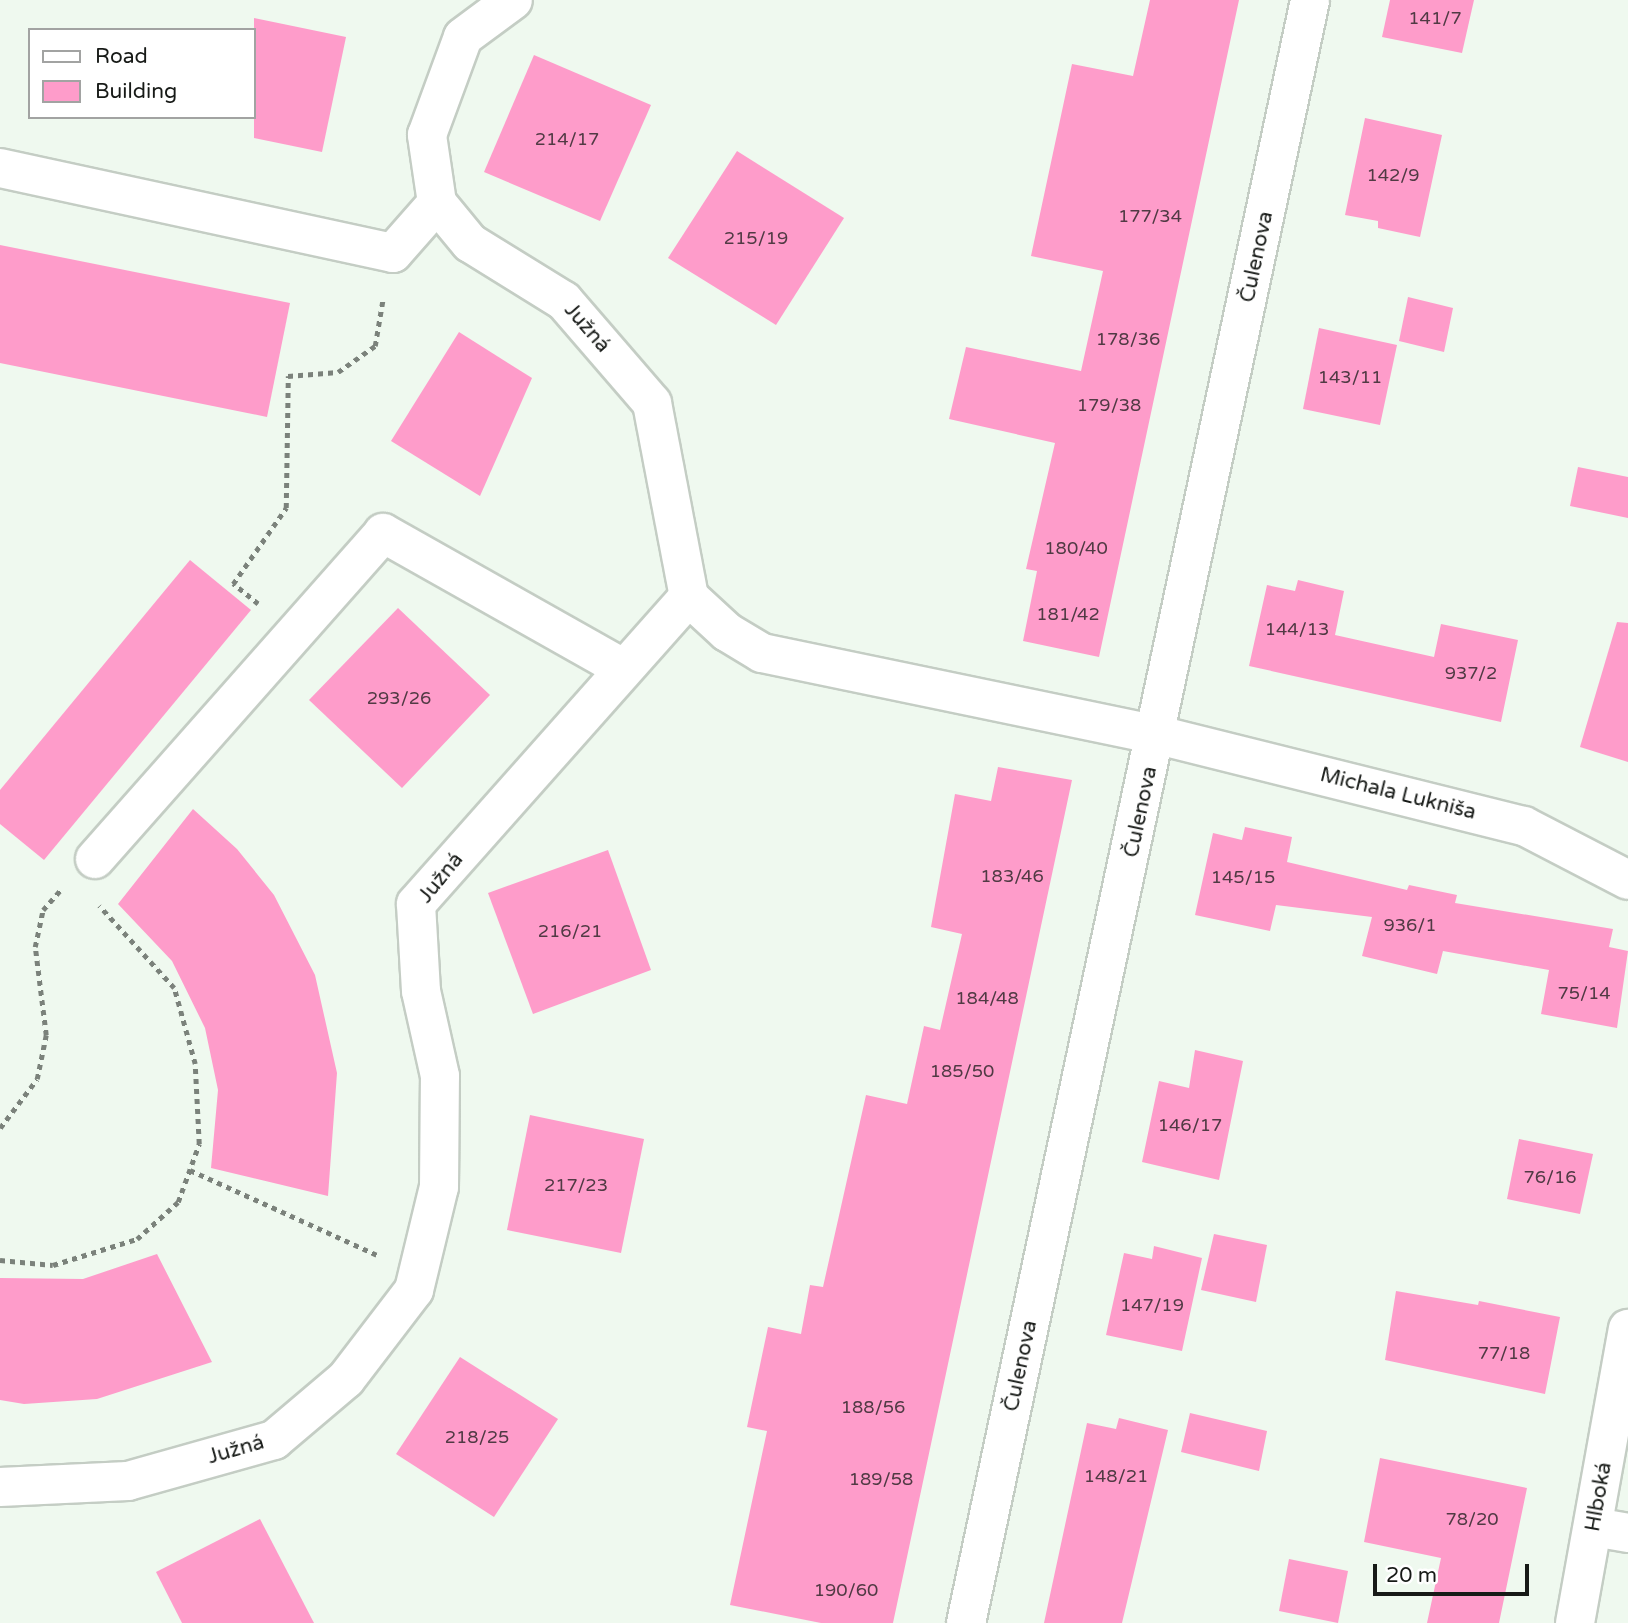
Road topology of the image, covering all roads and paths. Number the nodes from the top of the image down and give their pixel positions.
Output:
1 (513, 0) edge
2 (1310, 0) edge
3 (0, 168) edge
4 (437, 203) junction
5 (393, 253) junction
6 (689, 597) junction
7 (294, 633) junction
8 (623, 668) junction
9 (1158, 734) junction
10 (92, 878) joint
11 (1628, 880) edge
12 (63, 887) dead end
13 (0, 1128) edge
14 (190, 1170) junction
15 (0, 1260) edge
16 (419, 1269) junction
17 (1628, 1329) edge
18 (0, 1488) edge
19 (1611, 1530) edge
20 (966, 1623) edge
21 (1575, 1623) edge

1 - 4 street
2 - 9 street, Čulenova
3 - 5 street
4 - 5 street
4 - 6 street, Južná
5 - 7 path
6 - 8 street, Južná
6 - 9 street, Michala Lukniša
7 - 8 street
7 - 10 street
8 - 16 street, Južná
9 - 11 street, Michala Lukniša
9 - 20 street, Čulenova
10 - 14 path
12 - 13 path
14 - 15 path
14 - 16 path
16 - 18 street, Južná
17 - 19 street, Hlboká
19 - 21 street, Hlboká

